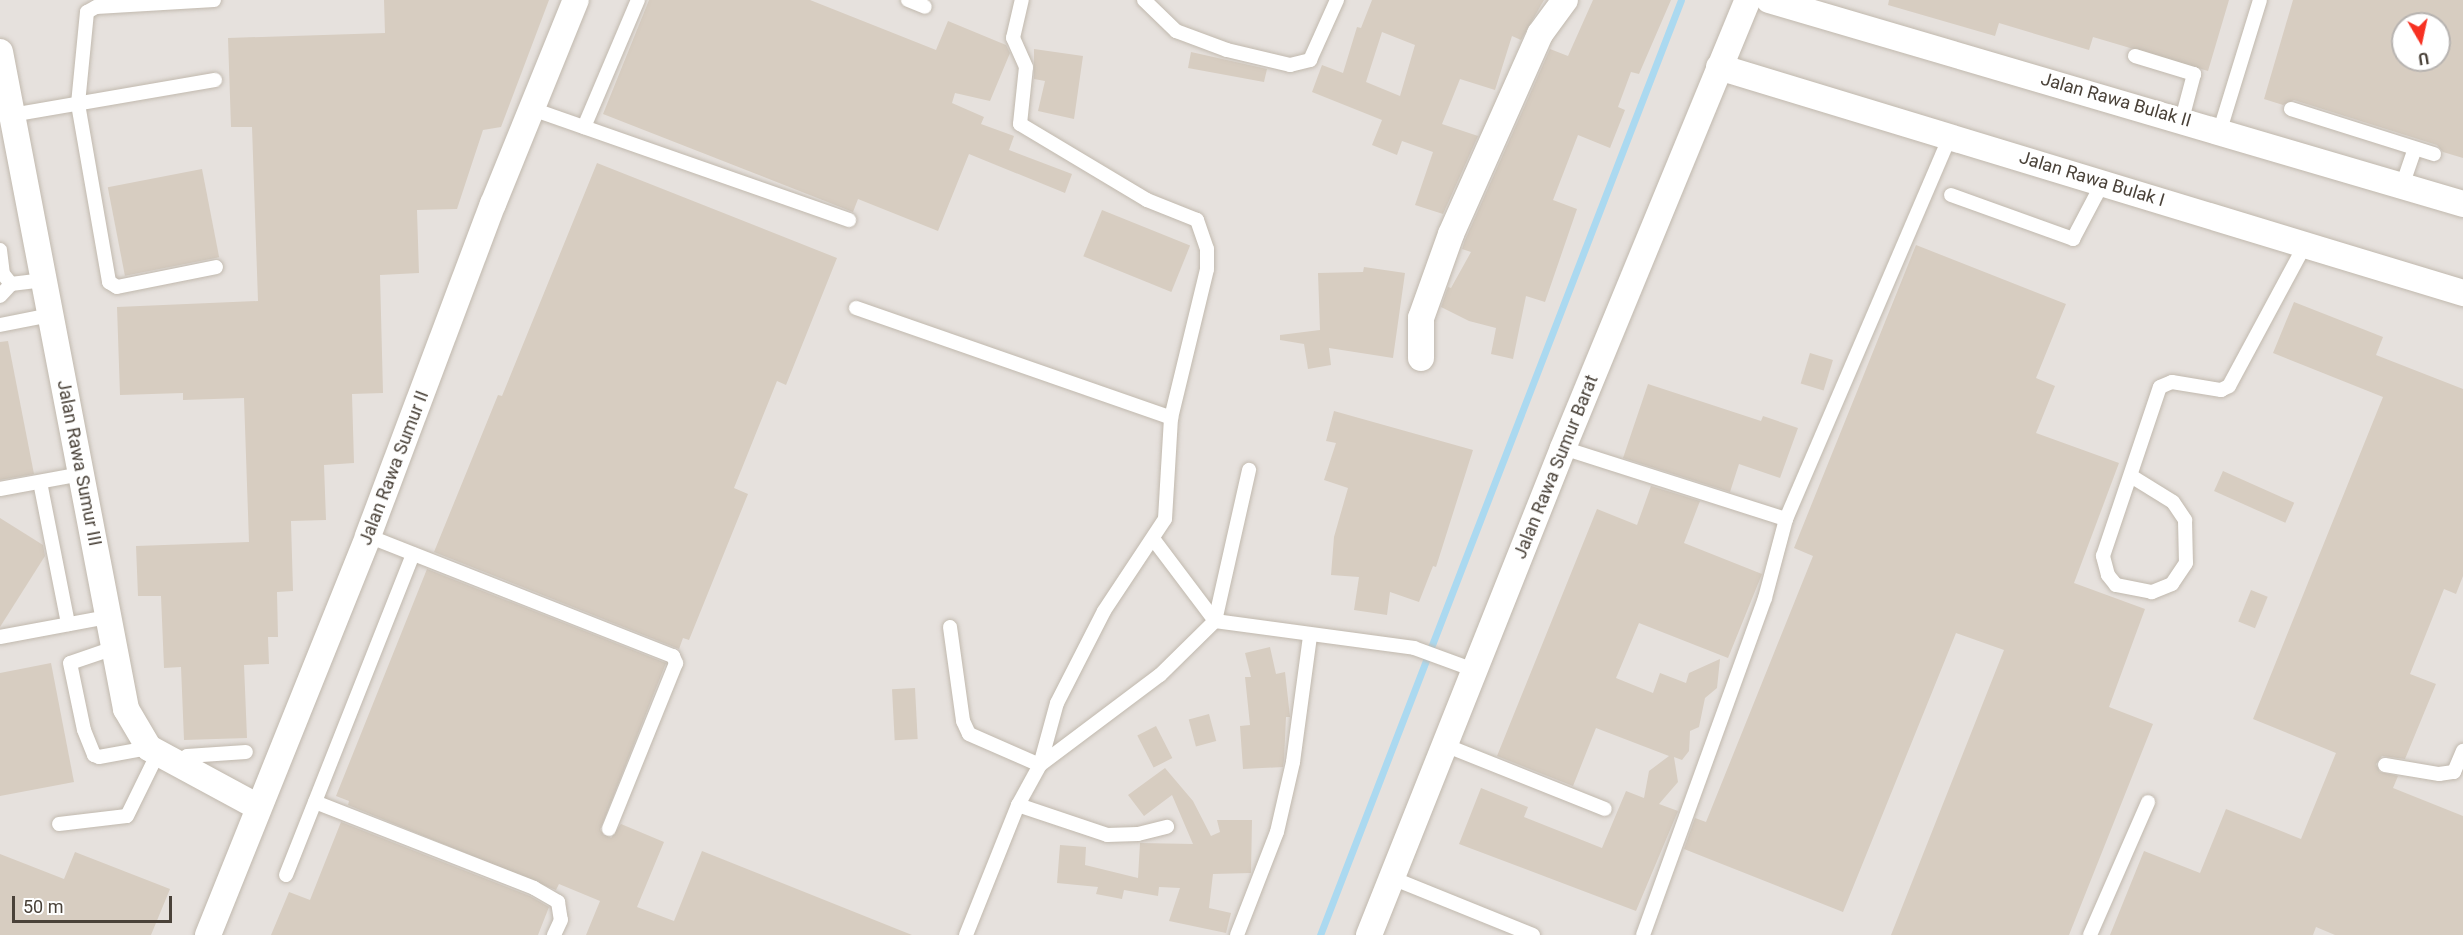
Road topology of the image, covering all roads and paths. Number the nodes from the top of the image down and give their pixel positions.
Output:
1 (214, 0) edge
2 (576, 0) edge
3 (638, 0) edge
4 (908, 0) edge
5 (1022, 0) edge
6 (1144, 0) edge
7 (1337, 0) edge
8 (1565, 0) edge
9 (1748, 0) edge
10 (1769, 0) edge
11 (2260, 0) edge
12 (925, 7) dead end
13 (0, 52) edge
14 (2135, 57) dead end
15 (1719, 68) junction
16 (215, 80) dead end
17 (78, 104) junction
18 (532, 109) junction
19 (2291, 110) dead end
20 (12, 115) junction
21 (2182, 119) junction
22 (584, 127) junction
23 (2220, 130) junction
24 (1950, 136) junction
25 (2415, 149) junction
26 (2434, 154) dead end
27 (2103, 182) junction
28 (2403, 186) junction
29 (1951, 195) dead end
30 (2463, 204) edge
31 (849, 220) dead end
32 (2306, 243) junction
33 (0, 250) edge
34 (216, 267) dead end
35 (44, 280) junction
36 (11, 284) junction
37 (2463, 293) edge
38 (0, 296) edge
39 (856, 308) dead end
40 (51, 315) junction
41 (0, 326) edge
42 (1421, 358) dead end
43 (1171, 418) junction
44 (1563, 448) junction
45 (1249, 470) dead end
46 (81, 474) junction
47 (2131, 476) junction
48 (40, 482) junction
49 (0, 489) edge
50 (1786, 519) junction
51 (368, 536) junction
52 (1154, 540) junction
53 (414, 554) junction
54 (108, 616) junction
55 (1215, 621) junction
56 (68, 624) junction
57 (950, 627) dead end
58 (0, 637) edge
59 (1310, 637) junction
60 (114, 648) junction
61 (1474, 670) junction
62 (1445, 745) junction
63 (153, 751) junction
64 (2463, 751) edge
65 (246, 752) dead end
66 (1040, 765) junction
67 (2385, 765) dead end
68 (182, 766) junction
69 (315, 802) junction
70 (2148, 802) dead end
71 (1018, 805) junction
72 (258, 807) junction
73 (1605, 809) dead end
74 (59, 824) dead end
75 (1167, 827) dead end
76 (609, 829) dead end
77 (286, 875) dead end
78 (1392, 878) junction
79 (208, 935) edge
80 (554, 935) edge
81 (966, 935) edge
82 (1237, 935) edge
83 (1369, 935) edge
84 (1533, 935) edge
85 (1644, 935) edge
86 (2090, 935) edge

1 - 17 lane
2 - 18 street, Jalan Rawa Sumur II
3 - 22 lane
4 - 12 lane
5 - 43 lane
6 - 7 lane
8 - 42 street
9 - 15 street, Jalan Rawa Sumur Barat
10 - 21 street, Jalan Rawa Bulak II
11 - 23 lane
13 - 20 street, Jalan Rawa Sumur III
14 - 21 lane
15 - 24 street, Jalan Rawa Bulak I
15 - 44 street, Jalan Rawa Sumur Barat
16 - 17 lane
17 - 20 lane
17 - 34 lane
18 - 22 lane
18 - 51 street, Jalan Rawa Sumur II
19 - 25 lane
20 - 35 street, Jalan Rawa Sumur III
21 - 23 street, Jalan Rawa Bulak II
22 - 31 lane
23 - 28 street, Jalan Rawa Bulak II
24 - 27 street, Jalan Rawa Bulak I
24 - 50 lane
25 - 26 lane
25 - 28 lane
27 - 29 lane
27 - 32 street, Jalan Rawa Bulak I
28 - 30 street, Jalan Rawa Bulak II
32 - 37 street, Jalan Rawa Bulak I
32 - 47 lane
33 - 36 lane
35 - 36 lane
35 - 40 street, Jalan Rawa Sumur III
36 - 38 lane
39 - 43 lane
40 - 41 lane
40 - 46 street, Jalan Rawa Sumur III
43 - 52 lane
44 - 50 lane
44 - 61 street, Jalan Rawa Sumur Barat
45 - 55 lane
46 - 48 lane
46 - 54 street, Jalan Rawa Sumur III
47 - 47 lane
48 - 49 lane
48 - 56 lane
50 - 85 lane
51 - 53 lane
51 - 72 street, Jalan Rawa Sumur II
52 - 55 lane
52 - 66 lane
53 - 69 lane
53 - 76 lane
54 - 56 lane
54 - 60 street, Jalan Rawa Sumur III
55 - 59 lane
55 - 66 lane
56 - 58 lane
57 - 66 lane
59 - 61 lane
59 - 82 lane
60 - 63 street, Jalan Rawa Sumur III
60 - 63 lane
61 - 62 street, Jalan Rawa Sumur Barat
62 - 73 lane
62 - 78 street, Jalan Rawa Sumur Barat
63 - 68 street
63 - 74 lane
64 - 67 lane
65 - 68 lane
66 - 71 lane
68 - 72 street
69 - 77 lane
69 - 80 lane
70 - 86 lane
71 - 75 lane
71 - 81 lane
72 - 79 street, Jalan Rawa Sumur II
78 - 83 street, Jalan Rawa Sumur Barat
78 - 84 lane

